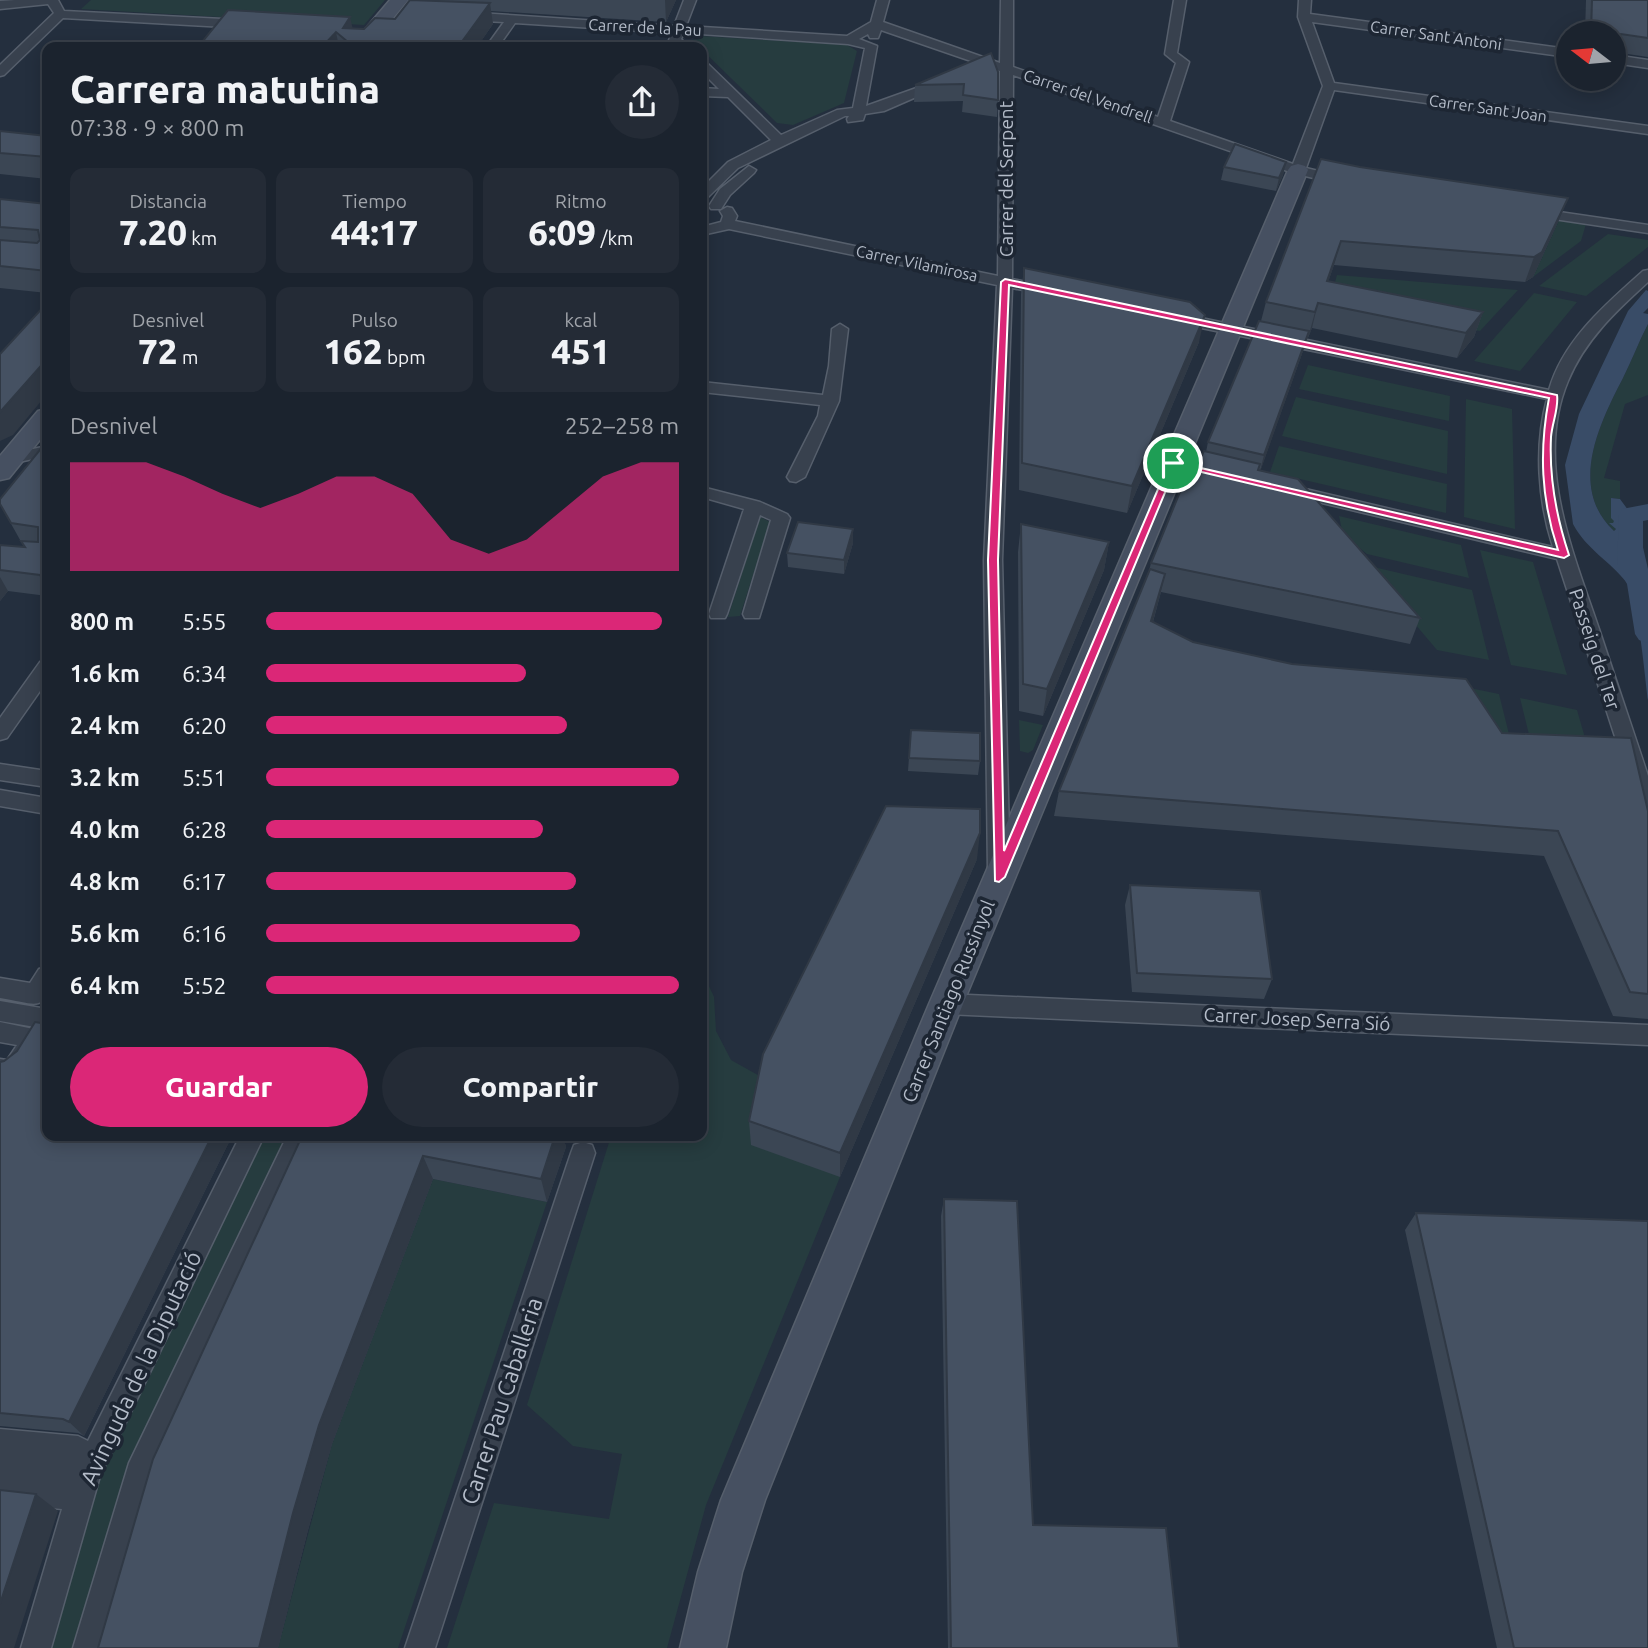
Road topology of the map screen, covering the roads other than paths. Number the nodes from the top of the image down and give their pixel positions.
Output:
1 (52, 0) edge
2 (690, 0) edge
3 (883, 0) edge
4 (1007, 0) edge
5 (1180, 0) edge
6 (1306, 0) edge
7 (77, 1) edge
8 (407, 3) edge
9 (0, 5) edge
10 (60, 14) junction
11 (448, 15) edge
12 (1304, 18) junction
13 (512, 19) junction
14 (225, 23) junction
15 (877, 24) junction
16 (251, 25) edge
17 (679, 28) junction
18 (213, 39) edge
19 (367, 40) edge
20 (849, 40) junction
21 (496, 42) edge
22 (677, 42) edge
23 (871, 46) junction
24 (1556, 51) edge
25 (1626, 61) edge
26 (1648, 64) edge
27 (999, 66) junction
28 (707, 70) edge
29 (0, 72) edge
30 (1329, 86) junction
31 (707, 92) edge
32 (733, 94) junction
33 (859, 112) junction
34 (1163, 122) junction
35 (1648, 130) edge
36 (779, 141) junction
37 (1298, 170) junction
38 (1359, 186) edge
39 (707, 190) edge
40 (709, 206) edge
41 (1510, 208) edge
42 (727, 224) junction
43 (1648, 229) edge
44 (707, 233) edge
45 (1648, 274) edge
46 (1005, 282) junction
47 (1071, 296) edge
48 (1163, 315) edge
49 (840, 329) dead end
50 (1230, 329) junction
51 (707, 388) edge
52 (1554, 396) junction
53 (831, 401) junction
54 (42, 439) edge
55 (7, 470) edge
56 (796, 477) dead end
57 (1268, 485) edge
58 (707, 493) edge
59 (754, 506) junction
60 (1564, 555) junction
61 (718, 614) dead end
62 (752, 614) dead end
63 (42, 674) edge
64 (0, 733) edge
65 (0, 772) edge
66 (42, 778) edge
67 (0, 799) edge
68 (42, 805) edge
69 (1648, 807) edge
70 (999, 877) junction
71 (42, 984) edge
72 (0, 988) edge
73 (946, 1004) junction
74 (0, 1011) edge
75 (42, 1017) edge
76 (0, 1032) edge
77 (1648, 1035) edge
78 (0, 1069) edge
79 (249, 1141) edge
80 (297, 1141) edge
81 (583, 1153) dead end
82 (0, 1443) edge
83 (0, 1465) edge
84 (79, 1473) junction
85 (0, 1489) edge
86 (36, 1648) edge
87 (88, 1648) edge
88 (420, 1648) edge
89 (704, 1648) edge

1 - 9 street
1 - 10 street
2 - 17 street
3 - 15 street
4 - 27 street, Carrer del Serpent
5 - 34 street
6 - 12 street
7 - 10 street
8 - 19 street
10 - 14 street
10 - 29 street
11 - 13 street, Carrer de la Pau
12 - 24 street, Carrer Sant Antoni
12 - 30 street
13 - 17 street, Carrer de la Pau
13 - 21 street
14 - 16 street
14 - 18 street
15 - 20 street
15 - 23 street
15 - 27 street, Carrer del Vendrell
17 - 20 street, Carrer de la Pau
17 - 22 street
20 - 23 street, Carrer de la Pau
23 - 33 street
25 - 26 street
27 - 33 street
27 - 34 street, Carrer del Vendrell
27 - 46 street, Carrer del Serpent
28 - 32 street
30 - 35 street, Carrer Sant Joan
30 - 37 street
31 - 32 street
32 - 36 street
33 - 36 street
33 - 40 street
34 - 37 street, Carrer del Vendrell
36 - 39 street
37 - 38 street, Carrer del Vendrell
37 - 50 street, Carrer Santiago Russinyol
40 - 42 street
41 - 43 street
42 - 44 street
42 - 46 street, Carrer Vilamirosa
45 - 52 street, Passeig del Ter
46 - 47 street, Carrer Vilamirosa
46 - 70 street, Carrer del Serpent
48 - 50 street
49 - 53 street
50 - 52 street
50 - 70 street, Carrer Santiago Russinyol
51 - 53 street
52 - 60 street, Passeig del Ter
53 - 56 street
54 - 55 street
57 - 60 street
58 - 59 street
59 - 61 street
59 - 62 street
60 - 69 street, Passeig del Ter
63 - 64 street
65 - 66 street
67 - 68 street
70 - 73 street, Carrer Santiago Russinyol
71 - 72 street
73 - 77 street, Carrer Josep Serra Sió
73 - 89 street, Carrer Santiago Russinyol
74 - 75 street
76 - 78 street
79 - 84 street, Avinguda de la Diputació
80 - 87 street, Avinguda de la Diputació
81 - 88 street, Carrer Pau Caballeria
82 - 84 street
83 - 84 street
84 - 85 street
84 - 86 street, Avinguda de la Diputació

